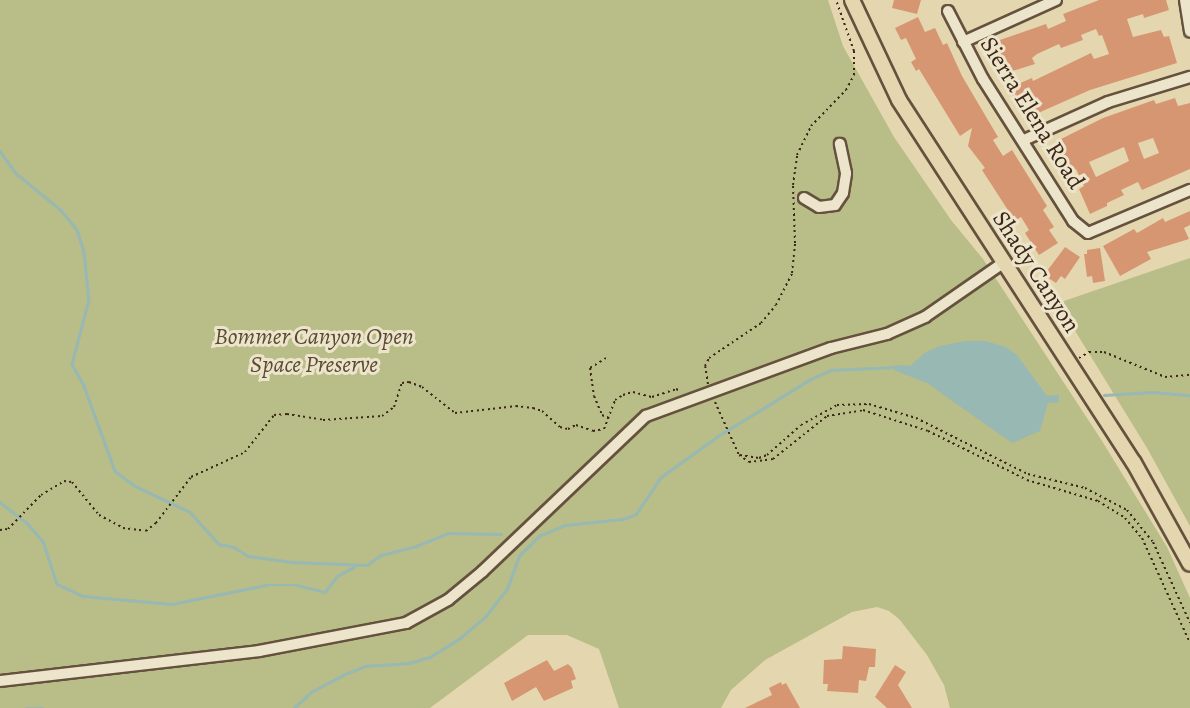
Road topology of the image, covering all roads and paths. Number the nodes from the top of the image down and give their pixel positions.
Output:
1 (836, 0) edge
2 (852, 0) edge
3 (1056, 0) edge
4 (1185, 0) edge
5 (948, 11) dead end
6 (1190, 32) edge
7 (963, 42) junction
8 (1190, 77) edge
9 (1024, 140) junction
10 (840, 144) dead end
11 (1190, 190) edge
12 (804, 198) dead end
13 (1003, 263) junction
14 (606, 358) dead end
15 (1069, 366) junction
16 (1190, 375) edge
17 (708, 386) dead end
18 (687, 393) dead end
19 (719, 411) dead end
20 (609, 418) junction
21 (739, 454) junction
22 (0, 530) edge
23 (1190, 565) edge
24 (1190, 623) edge
25 (1190, 643) edge
26 (0, 681) edge

1 - 17 path
2 - 13 main road, Shady Canyon
3 - 7 street
4 - 6 street
5 - 7 street, Sierra Elena Road
7 - 9 street, Sierra Elena Road
8 - 9 street
9 - 11 street, Sierra Elena Road
10 - 12 street
13 - 15 main road, Shady Canyon
13 - 26 street
14 - 20 path
15 - 16 path
15 - 23 main road, Shady Canyon
18 - 20 path
19 - 21 path
20 - 22 path
21 - 24 path
21 - 25 path

